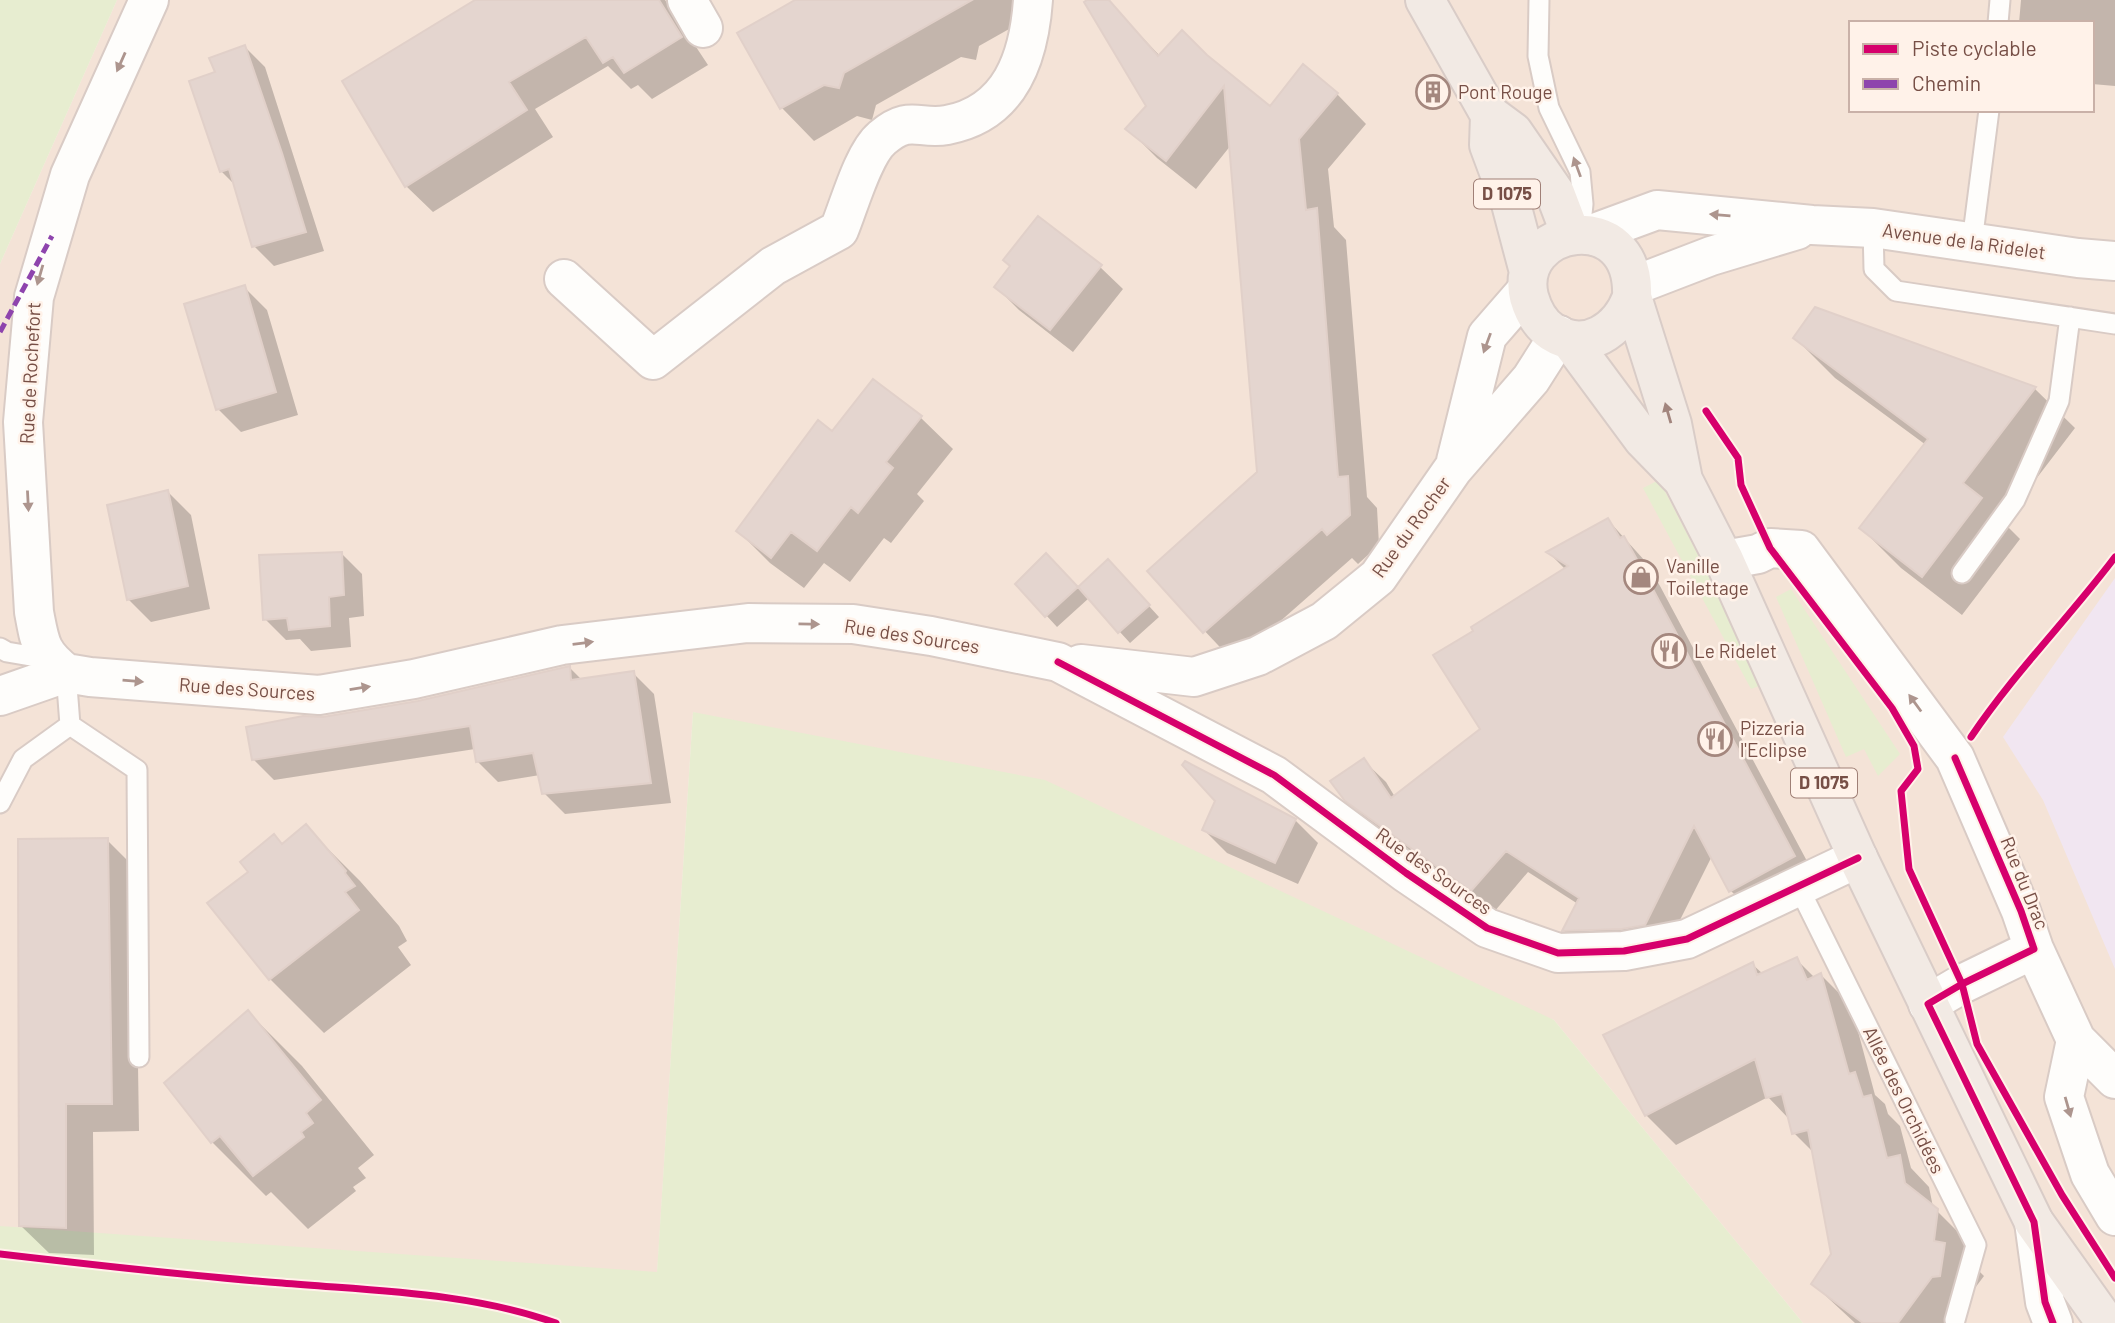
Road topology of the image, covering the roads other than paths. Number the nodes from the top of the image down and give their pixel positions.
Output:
1 (149, 0) edge
2 (1033, 0) edge
3 (1425, 0) edge
4 (1539, 0) edge
5 (2000, 0) edge
6 (1998, 21) edge
7 (1989, 112) edge
8 (1490, 115) junction
9 (1812, 225) junction
10 (1873, 228) junction
11 (1580, 234) junction
12 (1972, 242) junction
13 (2115, 261) edge
14 (564, 279) dead end
15 (1528, 281) junction
16 (1633, 292) junction
17 (2070, 317) junction
18 (2115, 324) edge
19 (1564, 337) junction
20 (1453, 470) junction
21 (1683, 480) junction
22 (1724, 560) junction
23 (1962, 573) dead end
24 (0, 648) edge
25 (1058, 662) junction
26 (57, 666) junction
27 (0, 696) edge
28 (70, 725) junction
29 (0, 803) edge
30 (1858, 858) junction
31 (1798, 886) junction
32 (2034, 949) junction
33 (1928, 1004) junction
34 (2076, 1040) junction
35 (139, 1058) dead end
36 (2115, 1079) edge
37 (2115, 1216) edge
38 (2034, 1222) junction
39 (1955, 1320) dead end
40 (2053, 1323) edge
41 (2106, 1323) edge

1 -> 26 street, Rue de Rochefort
2 - 14 street
3 - 8 main road, D 1075
11 -> 4 lane
5 - 6 lane
7 - 12 lane
8 - 11 main road, D 1075
8 - 15 main road, D 1075
9 - 10 street, Avenue de la Ridelet
9 -> 11 street, Avenue de la Ridelet
9 - 16 street, Avenue de la Ridelet
10 - 12 street, Avenue de la Ridelet
10 - 17 lane
11 - 15 main road
11 - 16 main road
12 - 13 street, Avenue de la Ridelet
15 - 19 main road
15 -> 20 street, Rue du Rocher
16 - 19 main road
21 -> 16 main road, D 1075
17 - 18 lane
17 - 23 lane
19 - 20 street, Rue du Rocher
19 - 21 main road, D 1075
20 - 25 street, Rue du Rocher
21 - 22 main road, D 1075
22 - 30 main road, D 1075
32 -> 22 street, Rue du Drac
24 - 26 lane
26 -> 25 street, Rue des Sources
25 - 31 street, Rue des Sources
26 - 27 street, Rue des Sources
26 - 28 lane
28 - 29 lane
28 - 35 lane
30 - 31 street, Rue des Sources
30 - 33 main road, D 1075
31 - 39 lane, Allée des Orchidées
32 - 33 street, Rue du Drac
32 - 34 street, Rue du Drac
33 - 38 main road, D 1075
34 - 36 street, Rue du Drac
34 -> 37 street
38 - 40 street
38 - 41 main road, D 1075

